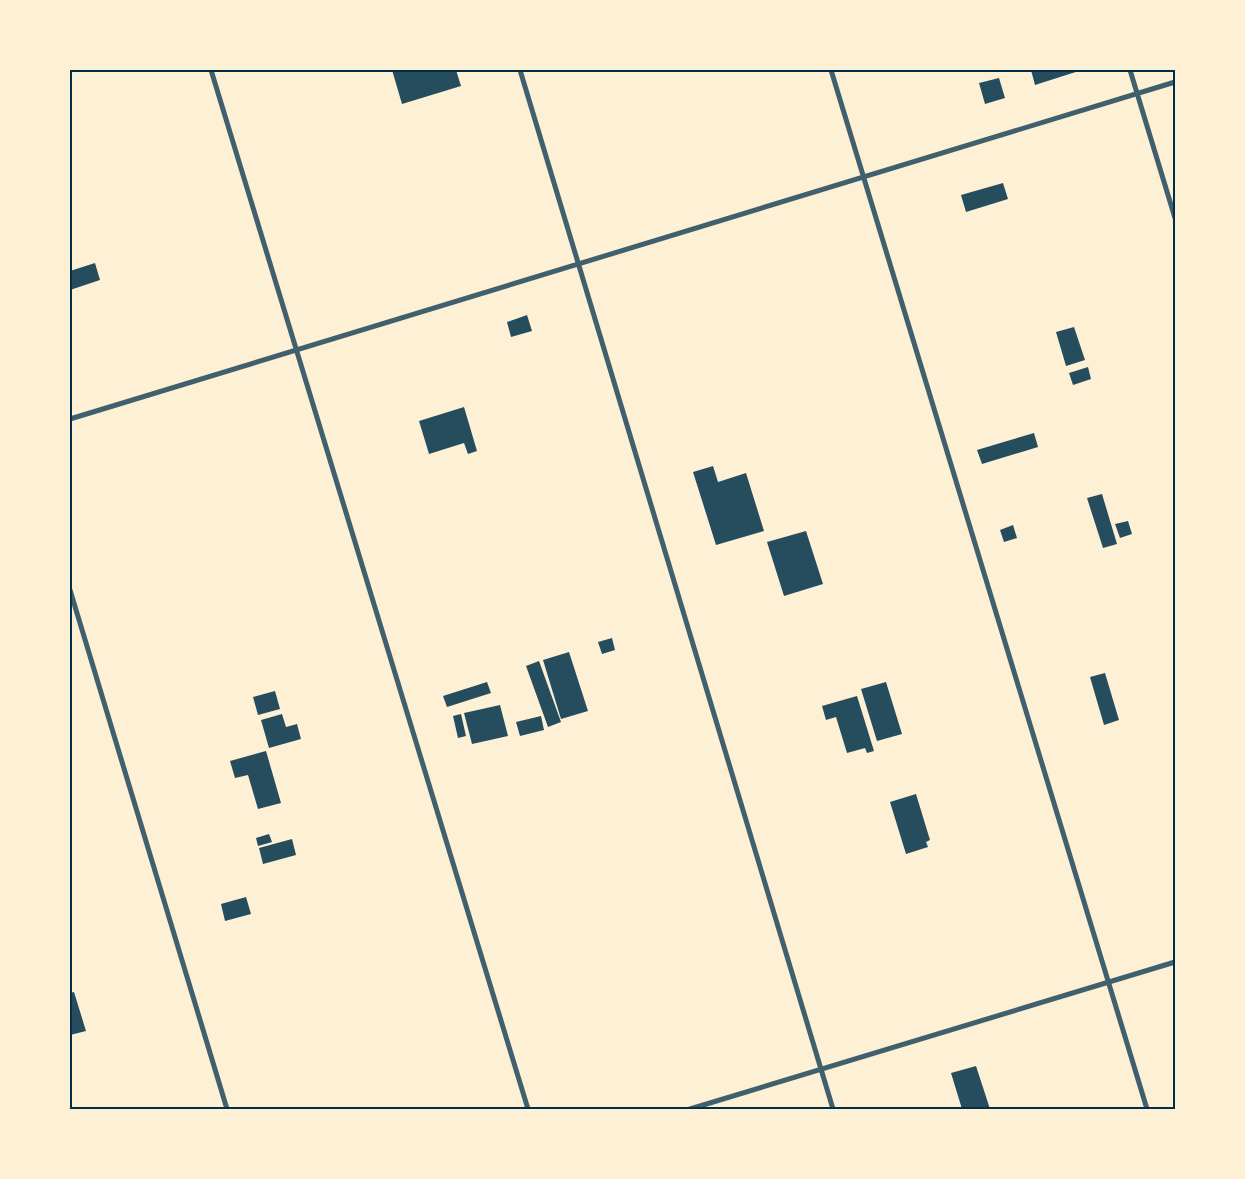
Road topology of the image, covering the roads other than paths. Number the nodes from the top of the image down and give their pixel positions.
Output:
1 (211, 70) edge
2 (520, 70) edge
3 (831, 70) edge
4 (1130, 70) edge
5 (1175, 82) edge
6 (1137, 93) junction
7 (864, 177) junction
8 (1175, 218) edge
9 (578, 264) junction
10 (296, 350) junction
11 (70, 419) edge
12 (70, 590) edge
13 (1175, 962) edge
14 (1108, 982) junction
15 (821, 1069) junction
16 (227, 1109) edge
17 (528, 1109) edge
18 (690, 1109) edge
19 (833, 1109) edge
20 (1147, 1109) edge

1 - 10 street
2 - 9 street
3 - 7 street
4 - 6 street
5 - 6 street
6 - 7 street
6 - 8 street
7 - 9 street
7 - 14 street
9 - 10 street
9 - 15 street
10 - 11 street
10 - 17 street
12 - 16 street
13 - 14 street
14 - 15 street
14 - 20 street
15 - 18 street
15 - 19 street

